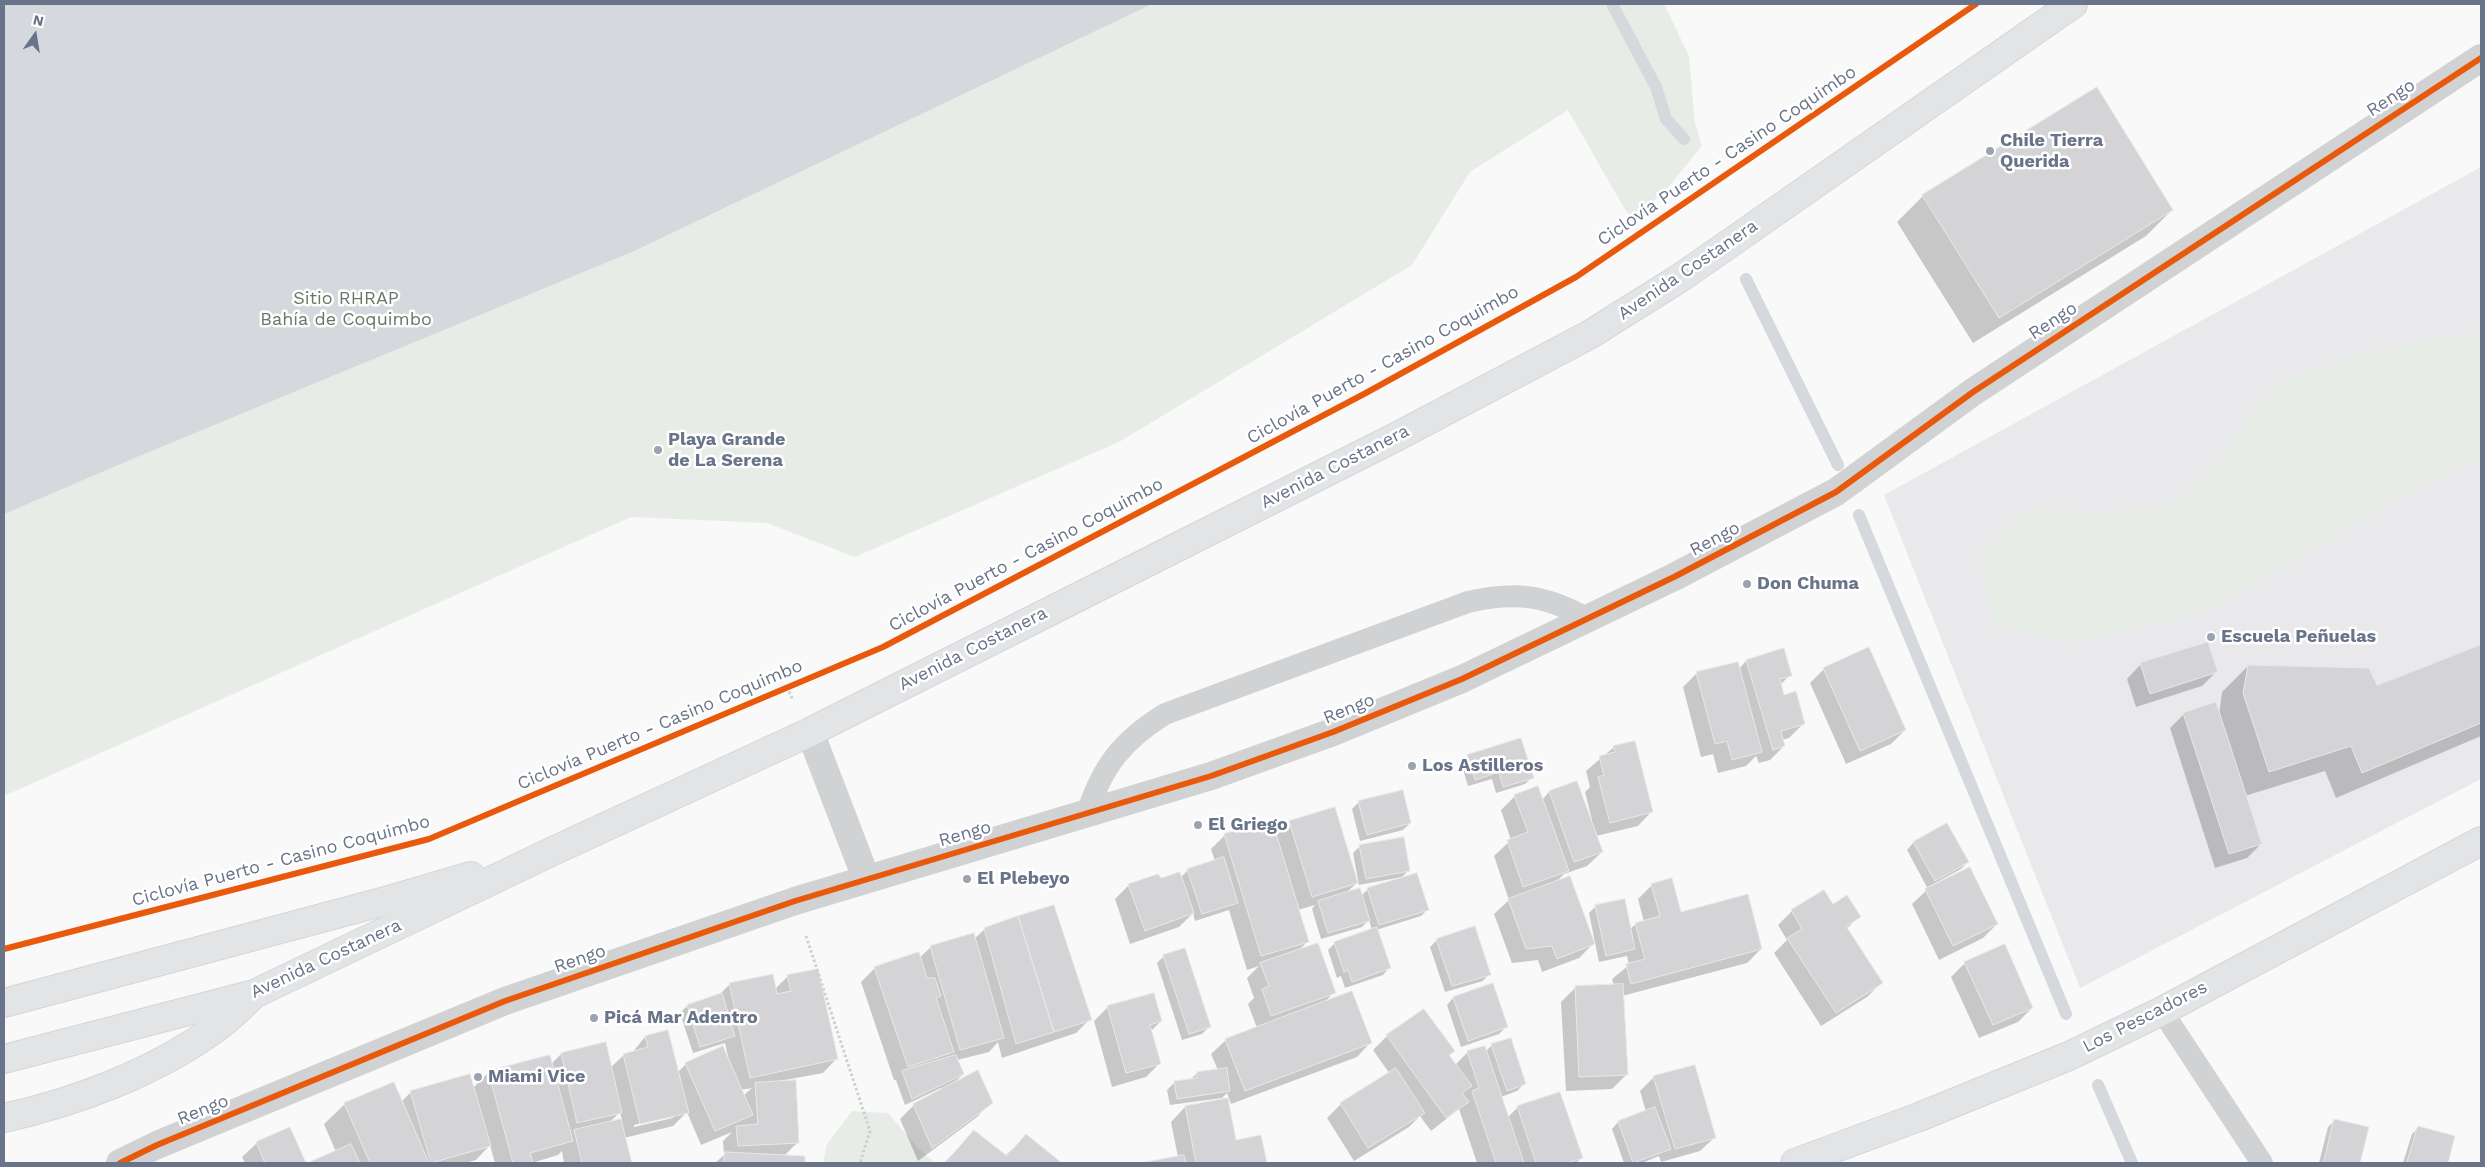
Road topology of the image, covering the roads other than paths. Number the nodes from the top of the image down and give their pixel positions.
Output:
1 (2073, 4) edge
2 (2481, 58) edge
3 (1588, 619) junction
4 (810, 732) junction
5 (1087, 814) junction
6 (2481, 841) edge
7 (552, 852) junction
8 (866, 878) junction
9 (254, 994) junction
10 (4, 1003) edge
11 (2162, 1011) junction
12 (4, 1059) edge
13 (4, 1118) edge
14 (120, 1163) edge
15 (1795, 1163) edge
16 (2262, 1163) edge

1 - 4 main road, Avenida Costanera
2 - 3 street, Rengo
3 - 5 street, Rengo
3 - 5 lane
4 - 7 main road, Avenida Costanera
4 - 8 street
5 - 8 street, Rengo
6 - 11 main road, Los Pescadores
7 - 9 main road, Avenida Costanera
7 - 10 main road, Avenida Costanera
8 - 14 street, Rengo
9 - 12 main road, Avenida Costanera
9 - 13 main road
11 - 15 main road, Los Pescadores
11 - 16 lane

